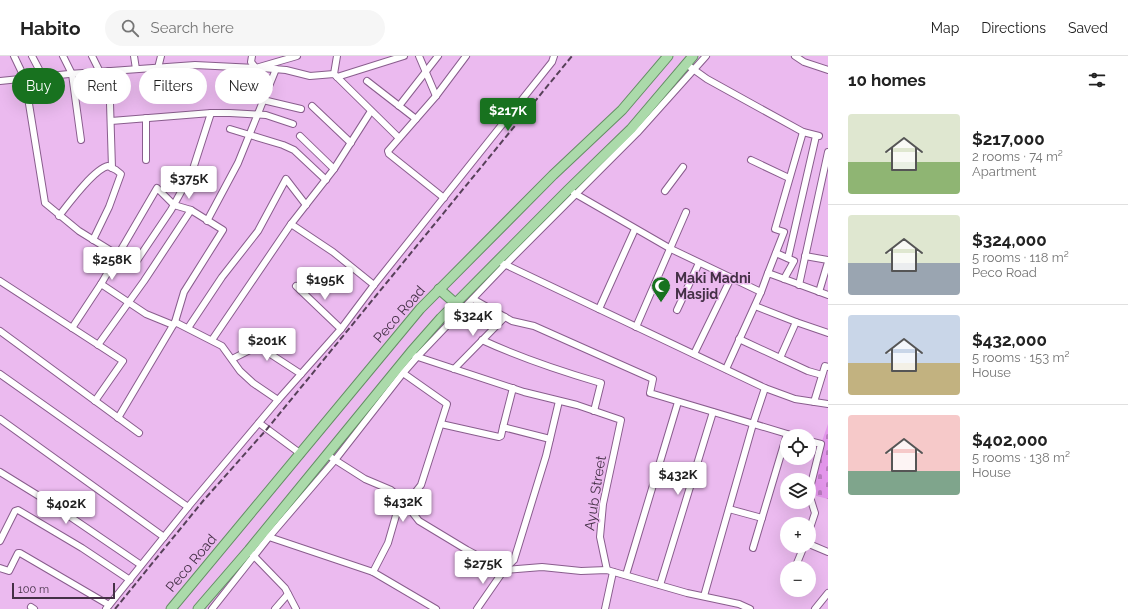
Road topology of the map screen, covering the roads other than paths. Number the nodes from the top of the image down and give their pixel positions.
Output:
1 (14, 56) edge
2 (32, 56) edge
3 (63, 56) edge
4 (92, 56) edge
5 (134, 56) edge
6 (161, 56) edge
7 (252, 56) edge
8 (296, 56) edge
9 (337, 56) edge
10 (404, 56) edge
11 (419, 56) edge
12 (438, 56) edge
13 (466, 56) edge
14 (554, 56) edge
15 (668, 56) edge
16 (693, 56) edge
17 (706, 56) edge
18 (795, 56) edge
19 (686, 64) junction
20 (20, 68) edge
21 (39, 68) edge
22 (98, 68) edge
23 (158, 68) joint
24 (256, 68) junction
25 (131, 69) edge
26 (136, 69) junction
27 (139, 69) edge
28 (273, 69) edge
29 (276, 69) junction
30 (694, 70) junction
31 (828, 70) edge
32 (426, 71) junction
33 (72, 74) junction
34 (65, 75) edge
35 (273, 76) edge
36 (335, 76) junction
37 (12, 80) edge
38 (0, 81) edge
39 (366, 81) dead end
40 (436, 96) junction
41 (273, 102) edge
42 (29, 104) edge
43 (110, 104) edge
44 (261, 104) edge
45 (312, 106) dead end
46 (399, 106) junction
47 (301, 109) dead end
48 (371, 111) junction
49 (211, 113) junction
50 (257, 114) junction
51 (146, 118) junction
52 (416, 119) junction
53 (111, 121) junction
54 (293, 124) dead end
55 (230, 129) dead end
56 (803, 132) junction
57 (249, 134) junction
58 (300, 136) dead end
59 (399, 138) junction
60 (81, 140) dead end
61 (351, 143) junction
62 (828, 152) edge
63 (146, 160) dead end
64 (751, 160) dead end
65 (682, 167) dead end
66 (112, 168) junction
67 (334, 169) junction
68 (789, 178) junction
69 (326, 180) junction
70 (568, 190) junction
71 (664, 191) dead end
72 (576, 194) junction
73 (444, 198) junction
74 (174, 205) junction
75 (306, 205) junction
76 (191, 210) junction
77 (686, 212) dead end
78 (59, 216) junction
79 (207, 221) junction
80 (292, 224) junction
81 (635, 229) junction
82 (93, 240) junction
83 (671, 249) junction
84 (776, 253) junction
85 (117, 255) junction
86 (805, 256) junction
87 (788, 258) junction
88 (828, 261) edge
89 (501, 263) junction
90 (699, 263) junction
91 (768, 273) junction
92 (731, 278) junction
93 (784, 279) junction
94 (0, 281) edge
95 (101, 284) junction
96 (374, 285) junction
97 (799, 285) junction
98 (296, 286) dead end
99 (439, 289) junction
100 (760, 292) junction
101 (819, 292) junction
102 (828, 295) edge
103 (472, 299) junction
104 (128, 302) junction
105 (455, 304) junction
106 (754, 306) junction
107 (599, 309) junction
108 (677, 310) dead end
109 (505, 317) junction
110 (796, 322) junction
111 (174, 323) junction
112 (636, 327) junction
113 (72, 328) junction
114 (188, 328) junction
115 (341, 329) junction
116 (0, 331) edge
117 (828, 333) edge
118 (264, 335) dead end
119 (740, 339) junction
120 (212, 340) junction
121 (482, 340) junction
122 (98, 345) junction
123 (258, 346) junction
124 (694, 354) junction
125 (414, 355) junction
126 (780, 358) junction
127 (232, 359) junction
128 (828, 367) edge
129 (454, 369) junction
130 (726, 369) junction
131 (403, 373) junction
132 (0, 374) edge
133 (301, 374) junction
134 (822, 374) junction
135 (513, 388) junction
136 (765, 388) junction
137 (278, 400) junction
138 (95, 401) junction
139 (559, 401) junction
140 (678, 402) junction
141 (814, 402) junction
142 (828, 404) edge
143 (594, 411) junction
144 (713, 412) junction
145 (118, 418) junction
146 (0, 419) edge
147 (259, 423) junction
148 (441, 424) junction
149 (753, 424) junction
150 (503, 427) junction
151 (780, 432) edge
152 (138, 433) dead end
153 (550, 439) junction
154 (816, 442) edge
155 (301, 454) junction
156 (331, 457) junction
157 (780, 458) edge
158 (816, 464) edge
159 (0, 472) edge
160 (401, 498) junction
161 (406, 504) junction
162 (188, 507) junction
163 (729, 509) junction
164 (762, 518) junction
165 (164, 537) junction
166 (269, 537) junction
167 (0, 541) edge
168 (816, 547) edge
169 (753, 548) dead end
170 (828, 552) edge
171 (251, 553) junction
172 (141, 566) junction
173 (0, 568) edge
174 (504, 570) junction
175 (610, 571) junction
176 (373, 572) junction
177 (626, 575) junction
178 (130, 580) junction
179 (660, 585) junction
180 (828, 593) edge
181 (288, 594) junction
182 (704, 596) junction
183 (108, 607) edge
184 (215, 608) edge
185 (172, 609) edge
186 (198, 609) edge
187 (275, 609) edge
188 (296, 609) edge
189 (436, 609) edge
190 (476, 609) edge
191 (605, 609) edge
192 (750, 609) edge
193 (814, 609) edge

1 - 20 street
2 - 21 street
3 - 33 street
4 - 22 street
5 - 26 street
6 - 23 street
7 - 24 street
8 - 24 street
9 - 36 street
10 - 36 street
11 - 32 street
12 - 32 street
13 - 40 street
14 - 73 street
15 - 99 main road, Peco Road
16 - 19 main road
17 - 30 street
18 - 31 street
19 - 30 street
19 - 70 main road
23 - 24 street
25 - 26 street
26 - 27 street
28 - 29 street
29 - 35 street
29 - 36 street
30 - 56 street
30 - 72 street
32 - 40 street
32 - 46 street
33 - 34 street
33 - 60 street
36 - 48 street
37 - 38 street
39 - 46 street
40 - 52 street
41 - 47 street
42 - 78 street
43 - 53 street
44 - 50 street
45 - 61 street
46 - 52 street
48 - 59 street
48 - 61 street
49 - 50 street
49 - 51 street
49 - 74 street
50 - 54 street
50 - 57 street
51 - 53 street
51 - 63 street
52 - 59 street
53 - 66 street
55 - 57 street
56 - 68 street
56 - 87 street
57 - 69 street
57 - 79 street
58 - 67 street
59 - 73 street
61 - 67 street
62 - 86 street
64 - 68 street
65 - 71 street
66 - 78 street
66 - 82 street
67 - 69 street
68 - 84 street
69 - 75 street
70 - 72 street
70 - 89 main road
72 - 81 street
72 - 89 street
73 - 96 street
74 - 76 street
74 - 85 street
74 - 85 street
75 - 80 street
75 - 114 street
76 - 79 street
76 - 104 street
77 - 83 street
78 - 82 street
79 - 111 street
80 - 96 street
80 - 120 street
81 - 83 street
81 - 107 street
82 - 85 street
83 - 90 street
83 - 112 street
84 - 87 street
84 - 91 street
85 - 95 street
86 - 88 street
86 - 97 street
87 - 93 street
88 - 101 street
89 - 103 street
89 - 105 main road
89 - 107 street
90 - 92 street
90 - 108 street
91 - 93 street
91 - 100 street
92 - 100 street
92 - 124 street
93 - 97 street
94 - 113 street
95 - 104 street
95 - 113 street
96 - 115 street
97 - 101 street
98 - 115 street
99 - 105 main road
99 - 155 main road, Peco Road
100 - 106 street
101 - 102 street
103 - 109 street
103 - 125 street
104 - 111 street
104 - 122 street
105 - 125 main road
106 - 110 street
106 - 119 street
107 - 112 street
109 - 121 street
109 - 140 street
110 - 117 street
110 - 126 street
111 - 114 street
111 - 145 street
112 - 124 street
113 - 122 street
114 - 120 street
115 - 133 street
116 - 138 street
118 - 123 street
119 - 126 street
119 - 130 street
120 - 127 street
121 - 129 street
121 - 143 street
122 - 138 street
123 - 127 street
123 - 133 street
124 - 130 street
125 - 129 street
125 - 131 street
125 - 156 main road
126 - 134 street
127 - 137 street
128 - 134 street
129 - 135 street
130 - 136 street
131 - 148 street
131 - 156 street
132 - 162 street
133 - 137 street
134 - 141 street
135 - 139 street
135 - 150 street
136 - 141 street
136 - 149 street
137 - 147 street
138 - 145 street
139 - 143 street
139 - 153 street
140 - 144 street
140 - 177 street
141 - 142 street
143 - 175 street, Ayub Street
144 - 149 street
144 - 179 street
145 - 152 street
146 - 165 street
147 - 155 street
147 - 162 street
148 - 150 street
148 - 161 street
149 - 151 street
149 - 163 street
150 - 153 street
153 - 174 street
154 - 158 street
155 - 185 main road, Peco Road
156 - 160 street
156 - 166 street
156 - 171 main road
157 - 164 street
159 - 172 street
160 - 161 street
160 - 176 street
161 - 174 street
162 - 165 street
163 - 164 street
163 - 182 street
164 - 169 street
165 - 172 street
166 - 171 street
166 - 176 street
167 - 178 street
168 - 170 street
171 - 181 street
171 - 184 street
171 - 186 main road
172 - 178 street
173 - 183 street
174 - 175 street
174 - 190 street
175 - 177 street
175 - 191 street
176 - 189 street
177 - 179 street
178 - 183 street
179 - 182 street
180 - 193 street
181 - 187 street
181 - 188 street
182 - 192 street

